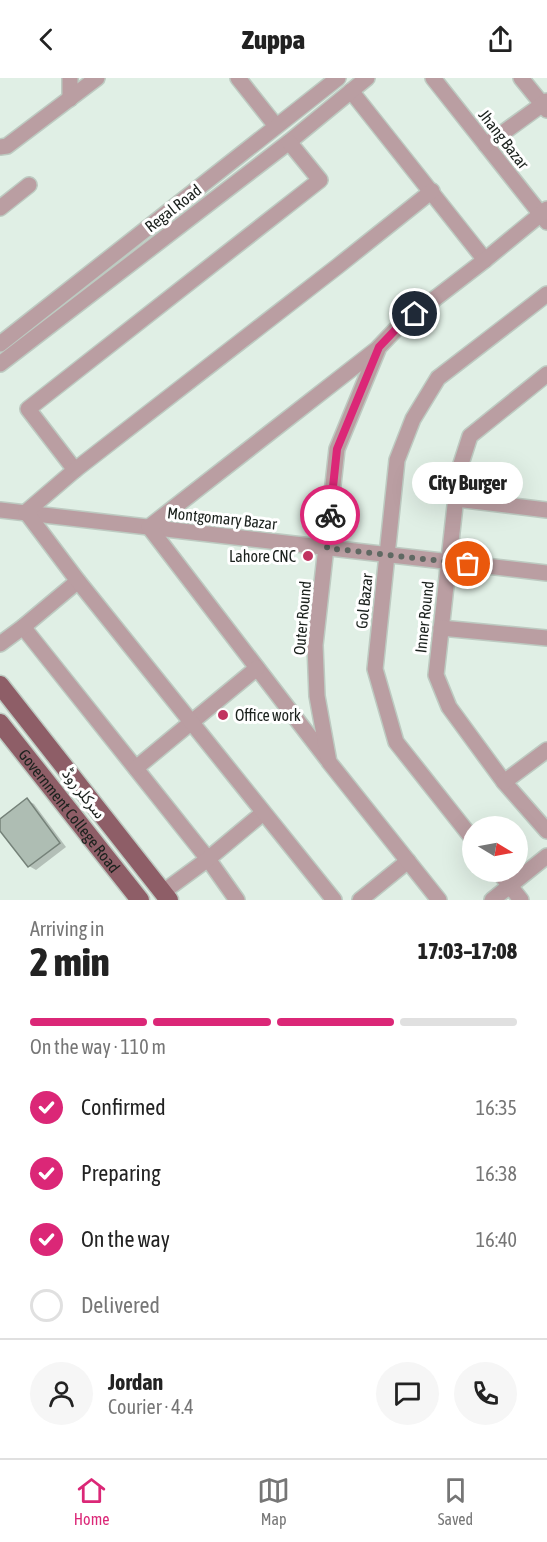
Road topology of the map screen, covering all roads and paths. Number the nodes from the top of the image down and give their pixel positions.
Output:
1 (70, 78) edge
2 (97, 78) edge
3 (238, 78) edge
4 (338, 78) edge
5 (367, 78) edge
6 (454, 78) edge
7 (521, 78) edge
8 (437, 83) edge
9 (351, 91) junction
10 (70, 99) junction
11 (546, 105) edge
12 (276, 126) junction
13 (289, 142) junction
14 (486, 145) junction
15 (0, 147) edge
16 (29, 185) dead end
17 (432, 191) junction
18 (0, 208) edge
19 (545, 215) edge
20 (485, 260) junction
21 (547, 294) edge
22 (0, 344) edge
23 (379, 347) junction
24 (0, 364) edge
25 (547, 374) edge
26 (75, 471) junction
27 (456, 499) junction
28 (0, 510) edge
29 (547, 510) edge
30 (26, 512) junction
31 (149, 527) junction
32 (327, 548) junction
33 (387, 555) junction
34 (448, 562) junction
35 (547, 573) edge
36 (78, 581) junction
37 (23, 627) junction
38 (441, 628) junction
39 (547, 638) edge
40 (0, 644) edge
41 (257, 668) junction
42 (0, 686) edge
43 (0, 723) edge
44 (191, 724) junction
45 (547, 750) edge
46 (329, 762) junction
47 (136, 768) junction
48 (504, 782) junction
49 (263, 813) junction
50 (462, 825) edge
51 (547, 831) edge
52 (547, 856) edge
53 (208, 859) junction
54 (408, 861) junction
55 (507, 882) edge
56 (510, 886) junction
57 (166, 896) edge
58 (140, 900) edge
59 (237, 900) edge
60 (333, 900) edge
61 (360, 900) edge
62 (439, 900) edge
63 (492, 900) edge
64 (521, 900) edge

1 - 10 street
2 - 10 street
3 - 12 street
4 - 12 street, Regal Road
5 - 9 street, Regal Road
6 - 8 street
7 - 11 street
8 - 14 street, Jhang Bazar
9 - 13 street, Regal Road
9 - 17 street
10 - 15 street
11 - 14 street
12 - 22 street, Regal Road
13 - 24 street, Regal Road
13 - 26 street
14 - 19 street, Jhang Bazar
16 - 18 street
17 - 20 street
17 - 26 street
19 - 20 street, Outer Round
20 - 23 street, Outer Round
21 - 33 street, Gol Bazar
23 - 31 street
23 - 32 street, Outer Round
25 - 27 street, Inner Round
26 - 30 street
27 - 29 street
27 - 34 street, Inner Round
28 - 30 street, Montgomary Bazar
30 - 31 street, Montgomary Bazar
30 - 36 street
31 - 32 street, Montgomary Bazar
31 - 41 street
32 - 33 street, Montgomary Bazar
32 - 46 street, Outer Round
33 - 34 street, Montgomary Bazar
33 - 50 street, Gol Bazar
34 - 35 street, Montgomary Bazar
34 - 38 street, Inner Round
36 - 37 street
36 - 44 street
37 - 40 street
37 - 47 street
38 - 39 street
38 - 48 street, Inner Round
41 - 44 street
41 - 46 street
42 - 57 main road, سرکلر روڈ
43 - 58 main road, Government College Road
44 - 47 street
44 - 49 street
45 - 48 street
46 - 54 street, Outer Round
47 - 53 street
48 - 51 street, Inner Round
49 - 53 street
49 - 60 street
52 - 56 street
53 - 57 street
53 - 59 street
54 - 61 street
54 - 62 street, Outer Round
55 - 56 street
56 - 63 street
56 - 64 street

